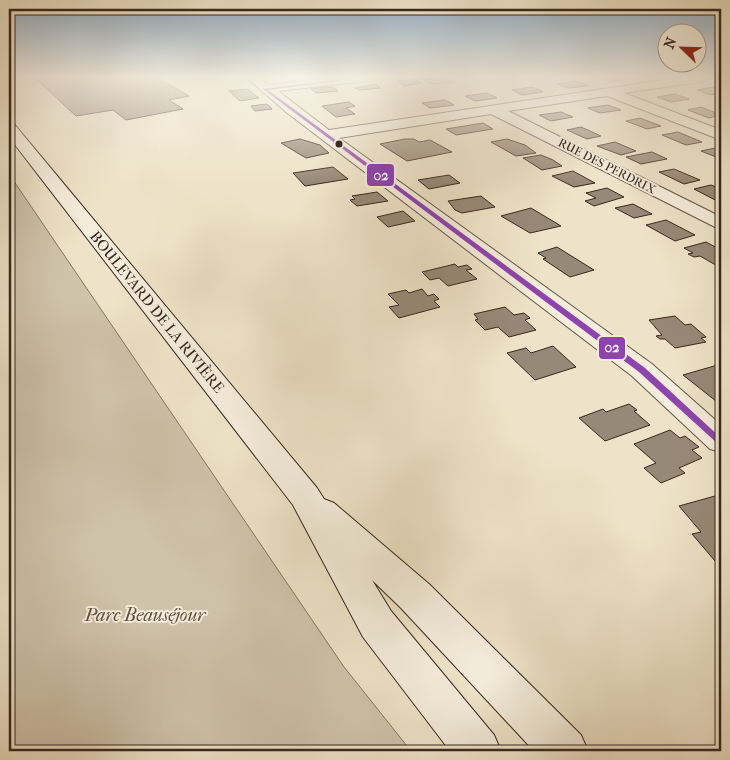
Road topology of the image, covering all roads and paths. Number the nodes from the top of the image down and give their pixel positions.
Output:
1 (297, 112) edge
2 (470, 112) edge
3 (499, 112) edge
4 (662, 112) edge
5 (9, 127) edge
6 (326, 135) junction
7 (721, 135) edge
8 (721, 224) edge
9 (721, 442) edge
10 (305, 497) junction
11 (478, 751) edge
12 (565, 751) edge

1 - 6 street
2 - 6 street
3 - 8 street, RUE DES PERDRIX
4 - 7 street
5 - 10 street, BOULEVARD DE LA RIVIÈRE
6 - 9 street
10 - 11 street, BOULEVARD DE LA RIVIÈRE
10 - 12 street, BOULEVARD DE LA RIVIÈRE

